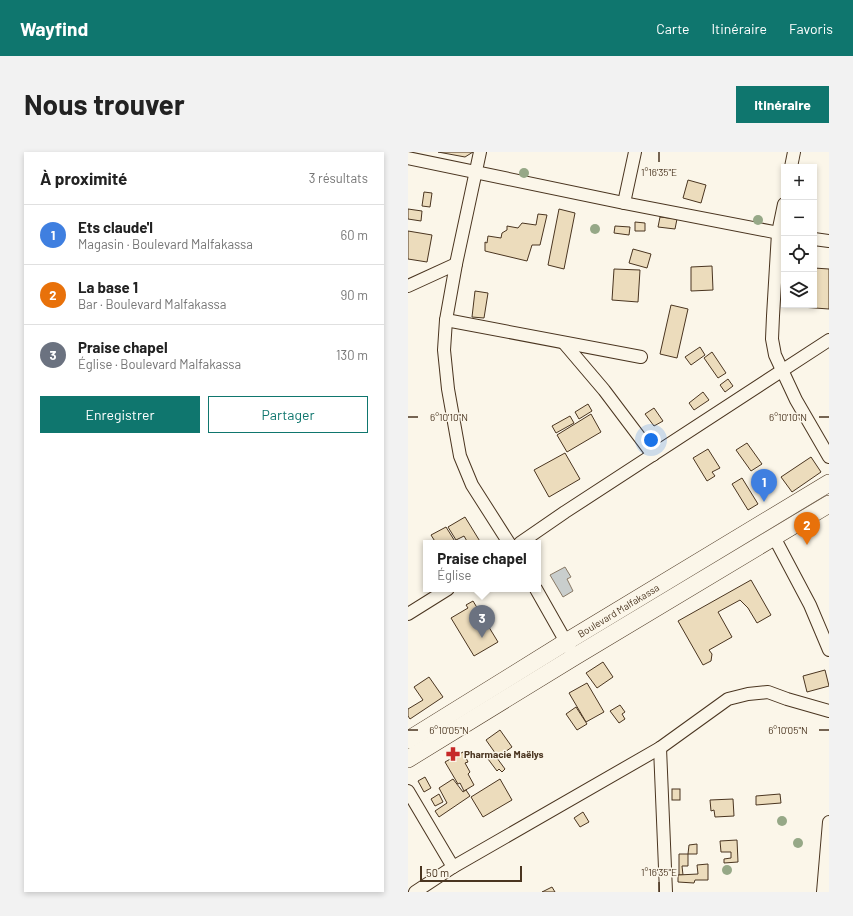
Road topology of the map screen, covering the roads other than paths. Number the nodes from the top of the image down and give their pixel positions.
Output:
1 (480, 152) edge
2 (635, 152) edge
3 (794, 152) edge
4 (408, 158) edge
5 (792, 164) edge
6 (476, 173) junction
7 (624, 203) junction
8 (781, 233) edge
9 (817, 239) edge
10 (829, 241) edge
11 (456, 264) junction
12 (408, 286) edge
13 (446, 320) junction
14 (829, 340) edge
15 (564, 343) junction
16 (641, 358) dead end
17 (782, 372) junction
18 (653, 455) junction
19 (829, 457) edge
20 (829, 483) edge
21 (829, 504) edge
22 (774, 537) junction
23 (507, 540) edge
24 (524, 540) edge
25 (443, 592) edge
26 (538, 592) edge
27 (408, 614) edge
28 (827, 636) edge
29 (570, 649) junction
30 (829, 650) edge
31 (829, 711) edge
32 (408, 740) edge
33 (660, 748) junction
34 (408, 758) edge
35 (408, 791) edge
36 (829, 827) edge
37 (453, 867) junction
38 (415, 892) edge
39 (666, 892) edge
40 (823, 892) edge

1 - 6 street
2 - 7 street
3 - 5 street
4 - 6 street
6 - 7 street
6 - 11 street
7 - 8 street
8 - 17 street
9 - 10 street
11 - 12 street
11 - 13 street
13 - 15 street
13 - 23 street
14 - 17 street
15 - 16 street
15 - 18 street
17 - 18 street
17 - 19 street
18 - 24 street
20 - 29 main road, Boulevard Malfakassa
21 - 22 main road, Boulevard Malfakassa
22 - 28 street
22 - 29 main road, Boulevard Malfakassa
25 - 27 street
26 - 29 street
28 - 30 street
29 - 32 main road, Boulevard Malfakassa
29 - 34 main road, Boulevard Malfakassa
31 - 33 street
33 - 37 street
33 - 39 street
35 - 37 street
36 - 40 street
37 - 38 street

